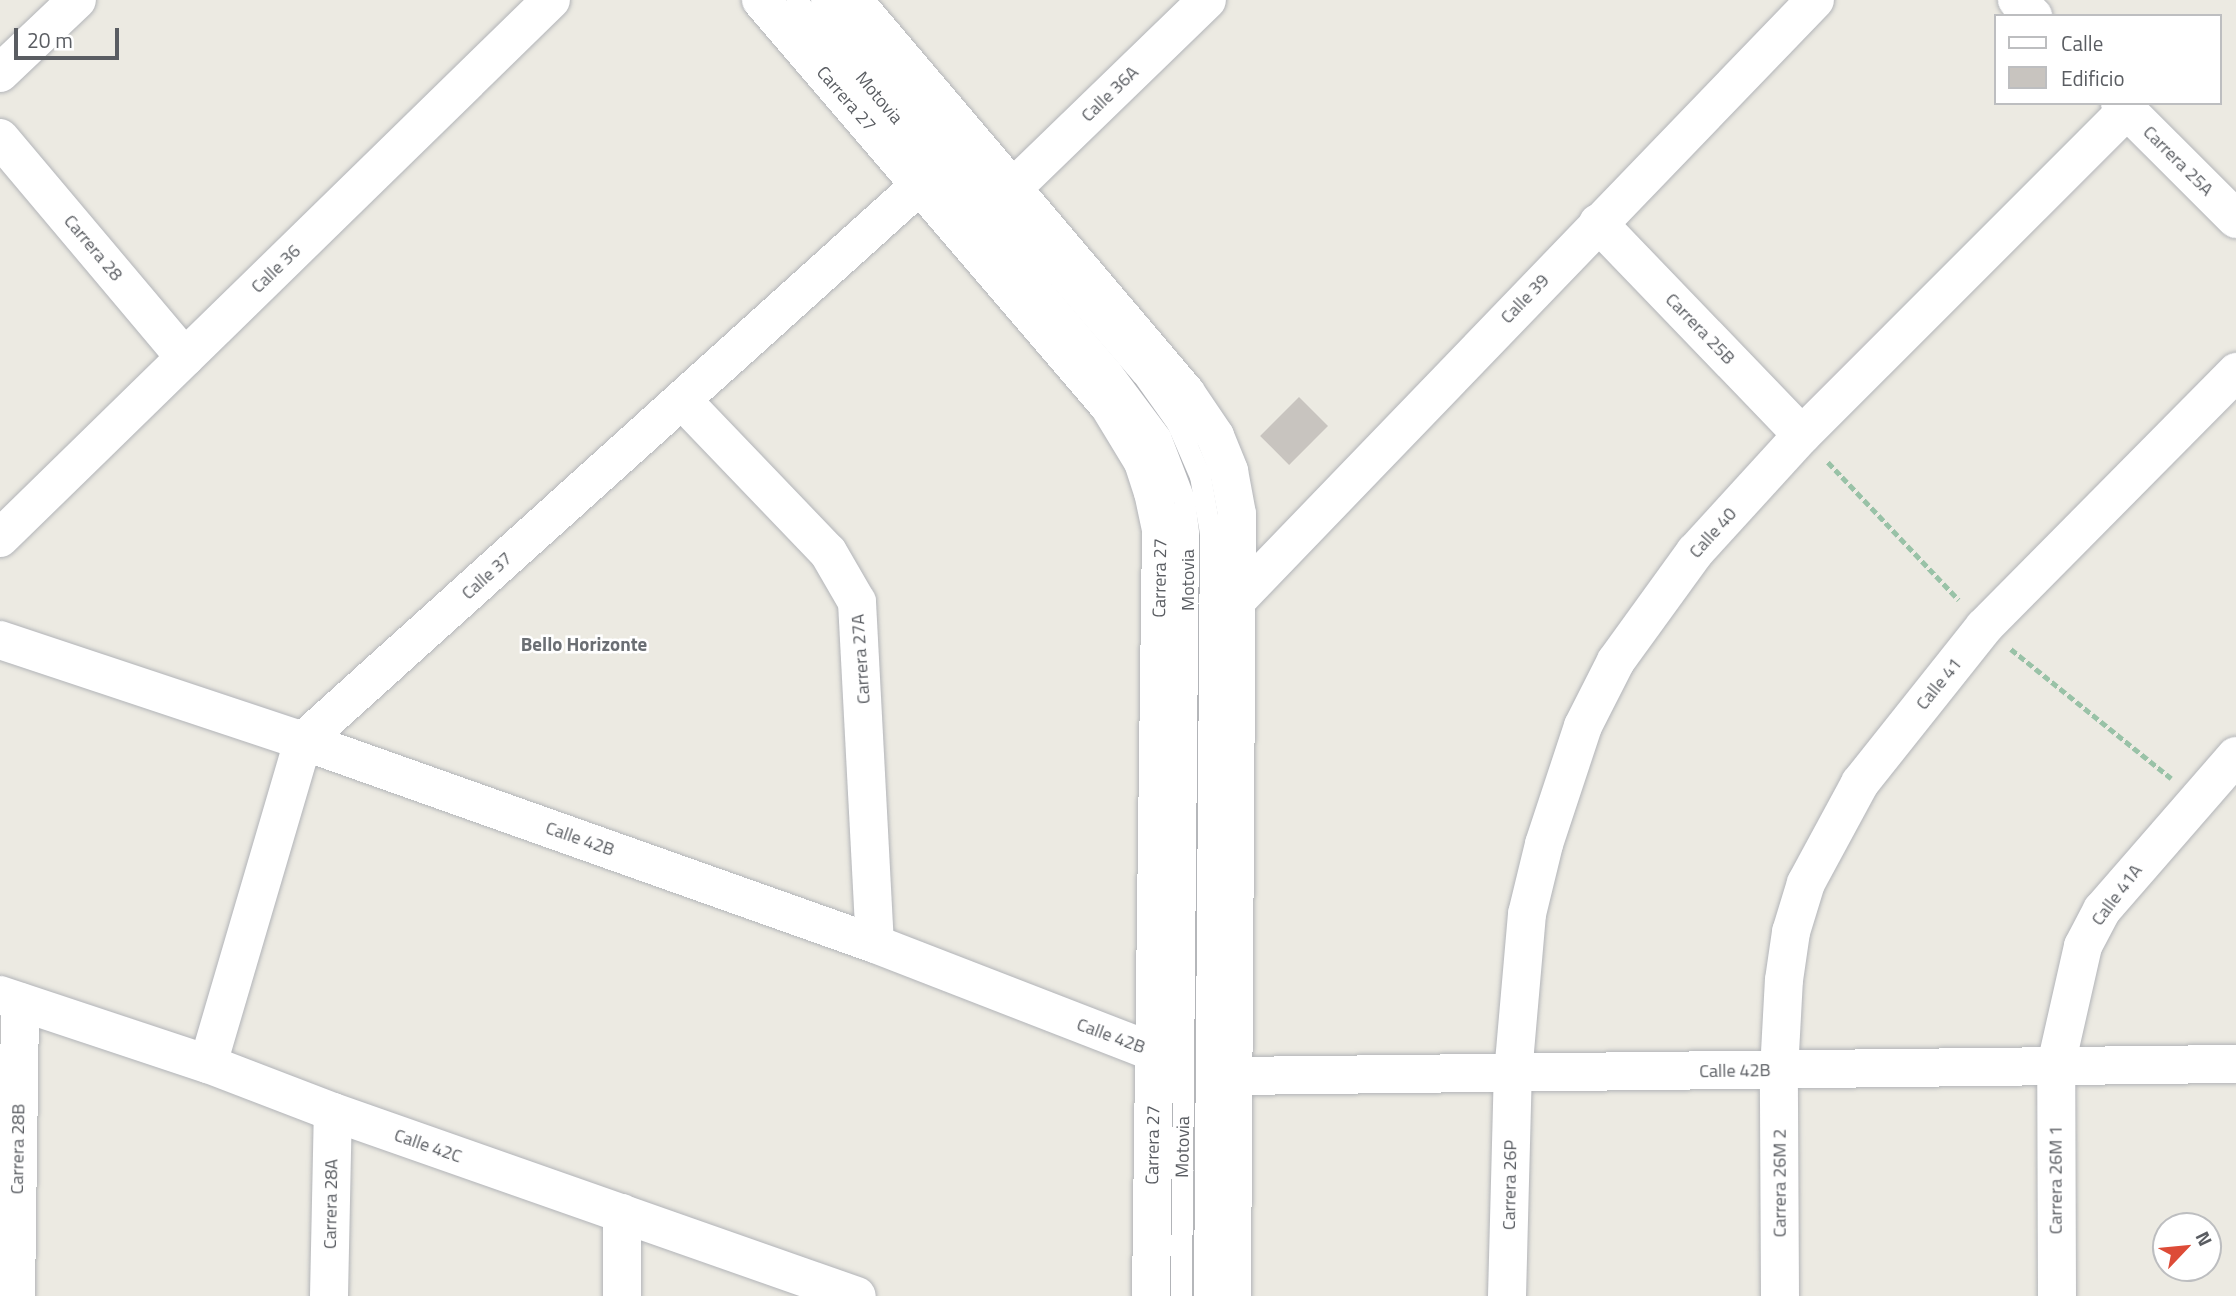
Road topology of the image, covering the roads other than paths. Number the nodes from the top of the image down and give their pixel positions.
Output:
1 (77, 0) edge
2 (551, 0) edge
3 (761, 0) edge
4 (796, 0) edge
5 (821, 0) edge
6 (853, 0) edge
7 (1207, 0) edge
8 (1815, 0) edge
9 (2017, 0) edge
10 (2031, 14) edge
11 (0, 73) edge
12 (2124, 107) edge
13 (0, 138) edge
14 (920, 185) junction
15 (1013, 188) junction
16 (2236, 219) edge
17 (1598, 223) junction
18 (185, 358) junction
19 (2236, 372) edge
20 (682, 400) junction
21 (1802, 435) junction
22 (0, 538) edge
23 (1237, 600) junction
24 (0, 640) edge
25 (303, 741) junction
26 (2236, 756) edge
27 (875, 944) junction
28 (10, 998) edge
29 (1154, 1052) junction
30 (208, 1063) junction
31 (2236, 1064) edge
32 (2056, 1065) junction
33 (1779, 1071) junction
34 (1513, 1074) junction
35 (1234, 1076) junction
36 (332, 1112) junction
37 (622, 1213) junction
38 (16, 1296) edge
39 (329, 1296) edge
40 (622, 1296) edge
41 (857, 1296) edge
42 (1152, 1296) edge
43 (1181, 1296) edge
44 (1204, 1296) edge
45 (1231, 1296) edge
46 (1507, 1296) edge
47 (1780, 1296) edge
48 (2057, 1296) edge

1 - 11 street
2 - 18 street, Calle 36
3 - 14 street, Carrera 27
4 - 43 lane, Motovia
5 - 44 lane, Motovia
6 - 15 street
7 - 15 street, Calle 36A
8 - 17 street, Calle 39
9 - 10 street
12 - 16 street, Carrera 25A
12 - 21 street, Calle 40
13 - 18 street, Carrera 28
14 - 20 street, Calle 37
14 - 29 street, Carrera 27
15 - 23 street
17 - 21 street, Carrera 25B
17 - 23 street, Calle 39
18 - 22 street, Calle 36
19 - 33 street, Calle 41
20 - 25 street, Calle 37
20 - 27 street, Carrera 27A
21 - 34 street, Calle 40
23 - 35 street
24 - 25 street, Calle 42B
25 - 27 street, Calle 42B
25 - 30 street
26 - 32 street, Calle 41A
27 - 29 street, Calle 42B
28 - 30 street, Calle 42C
28 - 38 street, Carrera 28B
29 - 42 street, Carrera 27
30 - 36 street, Calle 42C
31 - 32 street, Calle 42B
32 - 33 street, Calle 42B
32 - 48 street, Carrera 26M 1
33 - 34 street, Calle 42B
33 - 47 street, Carrera 26M 2
34 - 35 street, Calle 42B
34 - 46 street, Carrera 26P
35 - 45 street
36 - 37 street, Calle 42C
36 - 39 street, Carrera 28A
37 - 40 street
37 - 41 street, Calle 42C

